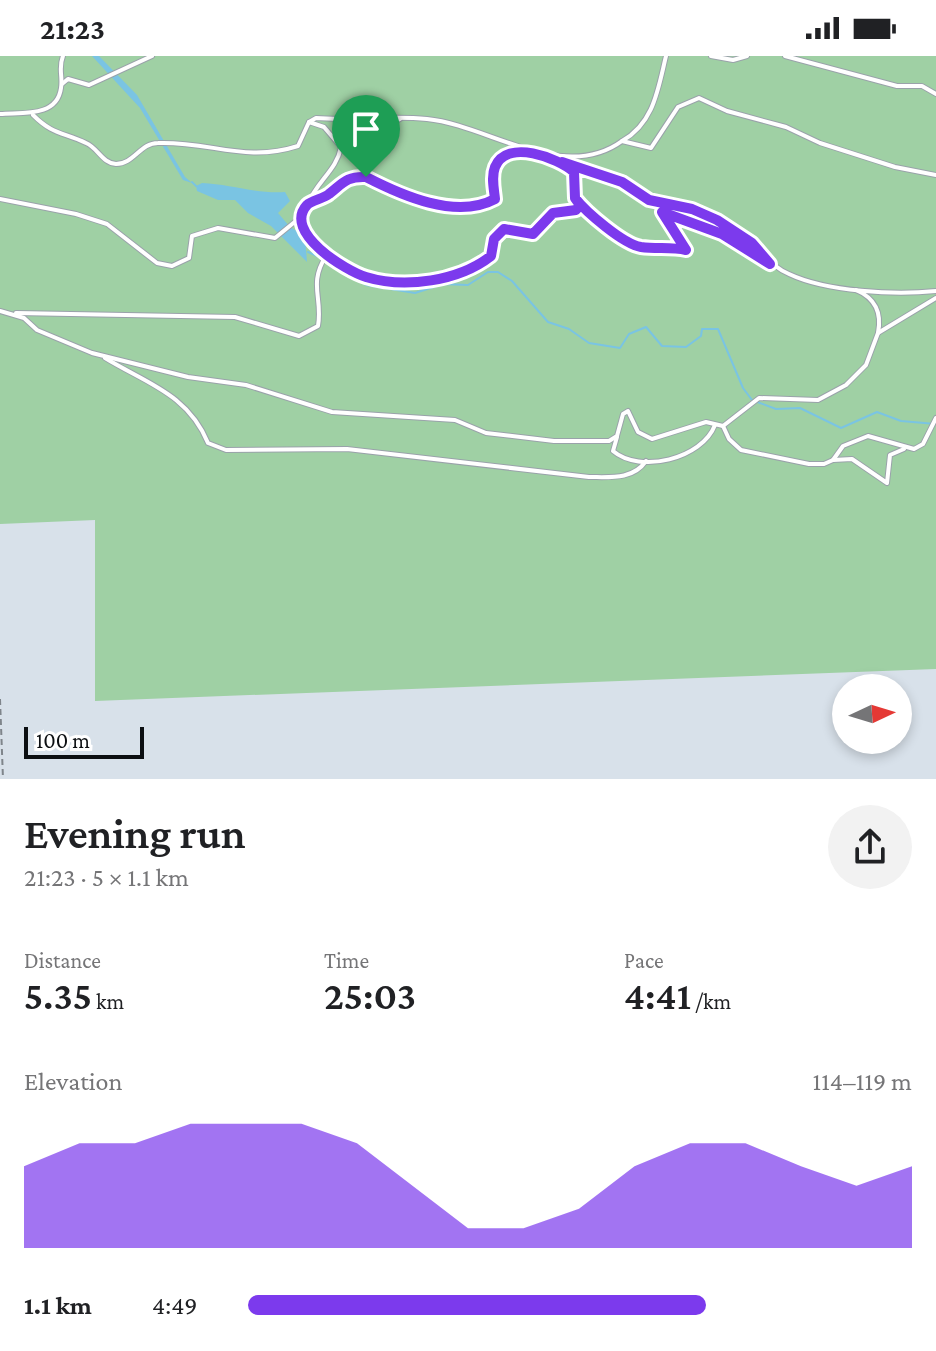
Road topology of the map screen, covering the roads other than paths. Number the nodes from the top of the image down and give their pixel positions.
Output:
1 (63, 56) edge
2 (152, 56) edge
3 (666, 56) edge
4 (711, 56) edge
5 (747, 56) edge
6 (785, 56) edge
7 (62, 84) junction
8 (936, 94) edge
9 (0, 114) edge
10 (33, 115) junction
11 (406, 117) junction
12 (309, 122) junction
13 (622, 141) junction
14 (341, 147) junction
15 (562, 162) junction
16 (936, 175) edge
17 (0, 199) edge
18 (308, 205) junction
19 (580, 205) junction
20 (662, 205) junction
21 (662, 212) junction
22 (302, 216) junction
23 (326, 256) junction
24 (770, 264) junction
25 (846, 287) junction
26 (936, 291) edge
27 (936, 298) edge
28 (0, 311) edge
29 (12, 313) junction
30 (878, 333) junction
31 (101, 356) junction
32 (936, 418) edge
33 (715, 425) junction
34 (723, 426) junction
35 (617, 436) junction
36 (907, 448) junction
37 (833, 460) junction
38 (646, 461) junction

1 - 7 lane
2 - 7 lane
3 - 13 lane
4 - 5 lane
6 - 8 lane
7 - 10 lane
9 - 10 lane
10 - 12 lane
11 - 12 lane
11 - 13 lane
11 - 14 lane
12 - 14 lane
13 - 16 lane
14 - 18 lane
15 - 18 lane
15 - 19 lane
15 - 20 lane
17 - 22 lane
18 - 22 lane
19 - 21 lane
19 - 23 lane
20 - 21 lane
20 - 24 lane
21 - 24 lane
22 - 23 lane
23 - 29 lane
24 - 25 lane
25 - 26 lane
25 - 30 lane
27 - 30 lane
28 - 29 lane
29 - 31 lane
30 - 34 lane
31 - 35 lane
31 - 38 lane
32 - 36 lane
33 - 34 lane
33 - 35 lane
33 - 38 lane
34 - 37 lane
35 - 38 lane
36 - 37 lane
36 - 37 lane

